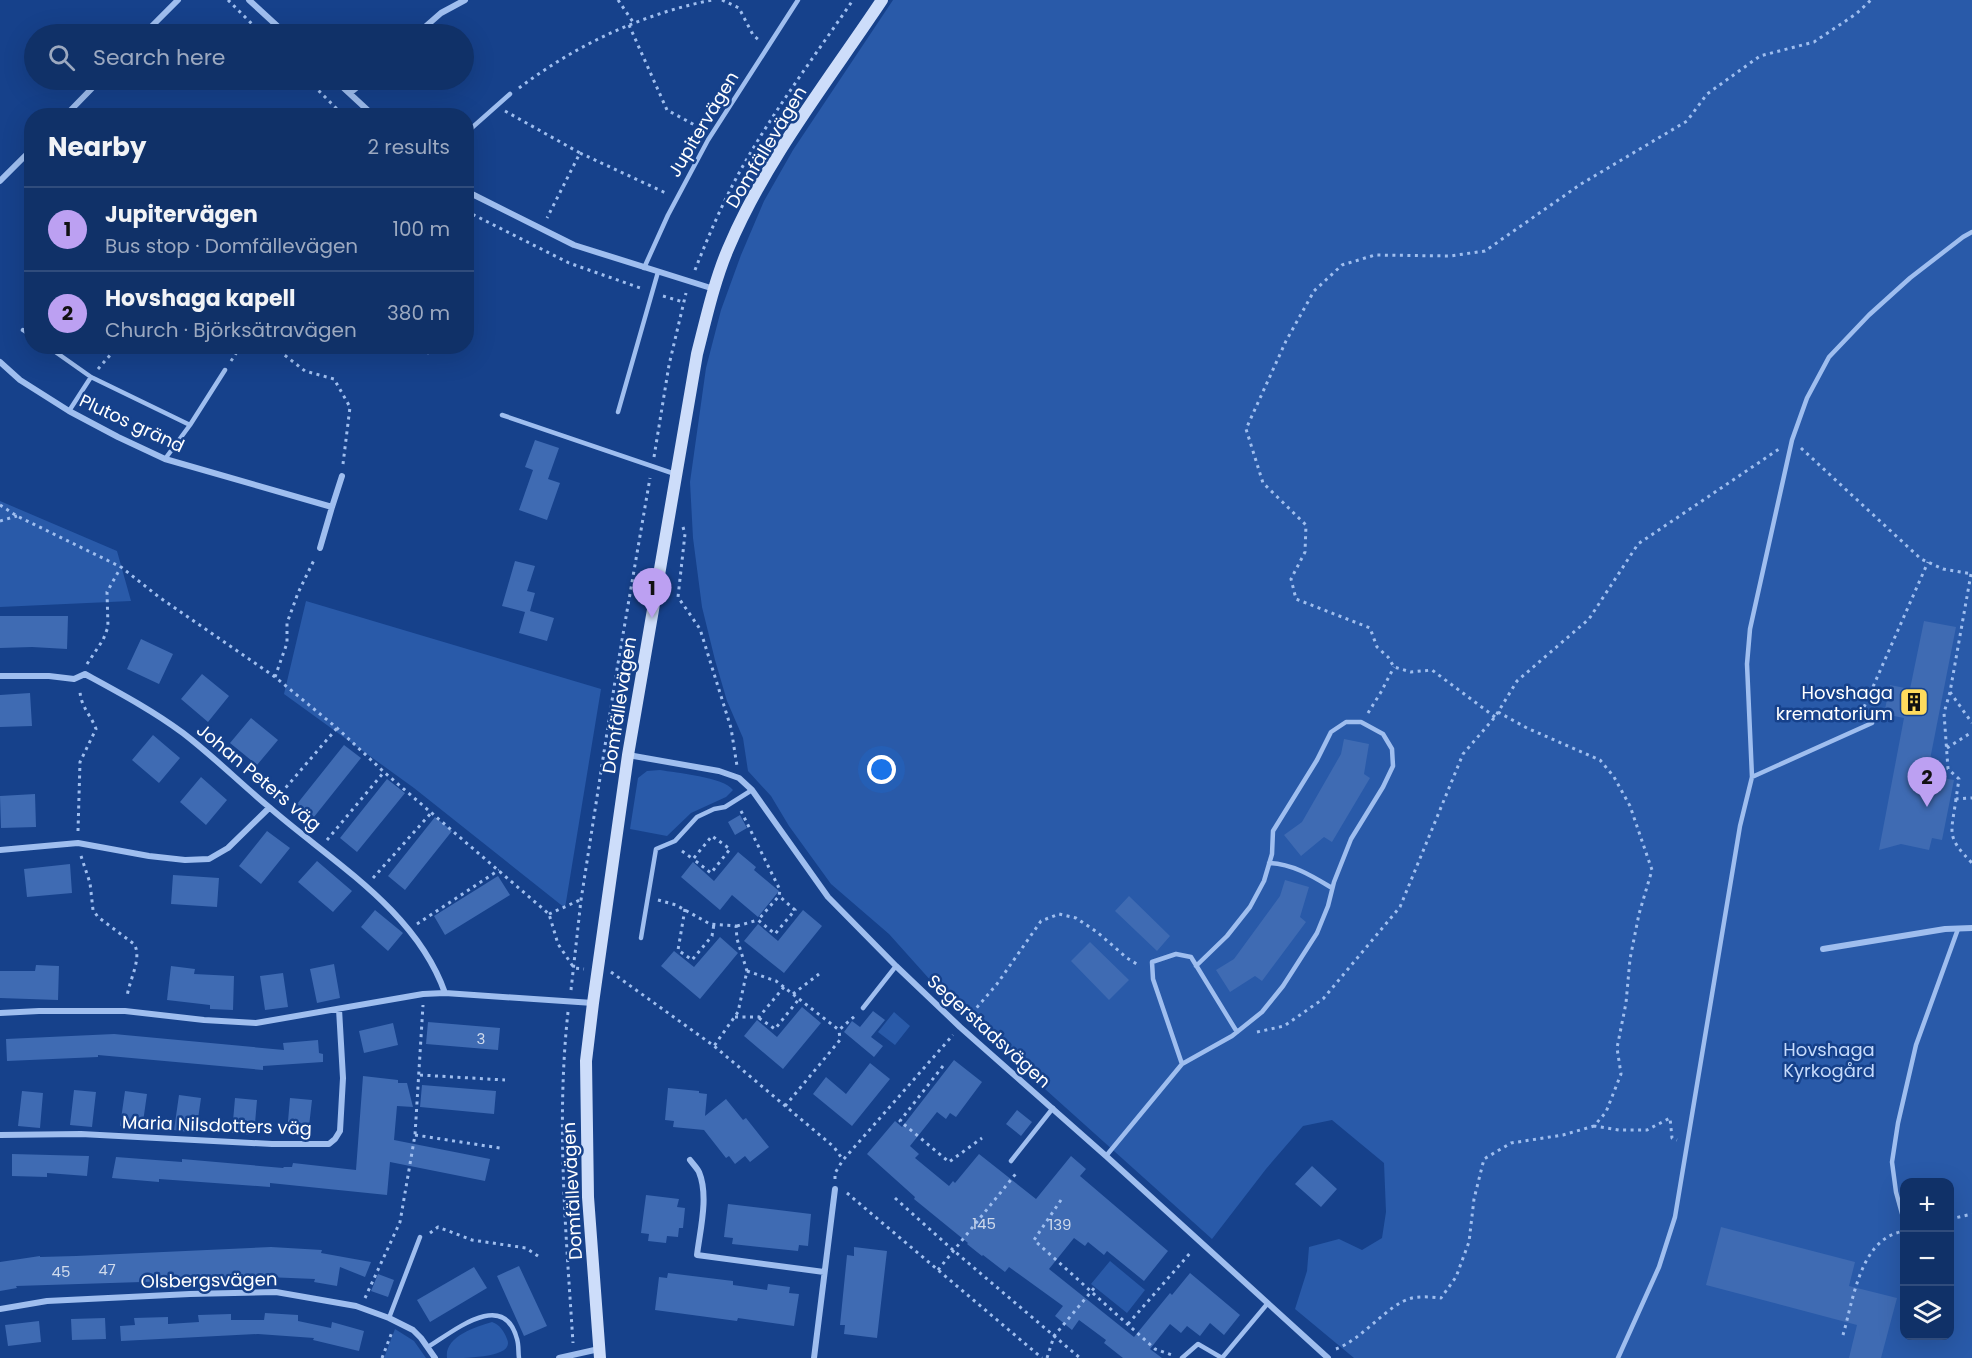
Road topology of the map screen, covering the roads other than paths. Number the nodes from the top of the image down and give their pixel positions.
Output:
1 (178, 0) edge
2 (249, 0) edge
3 (465, 0) edge
4 (798, 0) edge
5 (882, 0) edge
6 (154, 24) edge
7 (275, 24) edge
8 (428, 24) edge
9 (90, 90) edge
10 (347, 90) edge
11 (354, 90) edge
12 (350, 93) junction
13 (510, 94) road end
14 (73, 108) edge
15 (366, 108) edge
16 (474, 126) edge
17 (24, 157) edge
18 (0, 181) edge
19 (474, 194) edge
20 (1972, 232) edge
21 (644, 267) junction
22 (658, 272) junction
23 (714, 289) junction
24 (58, 354) edge
25 (0, 362) edge
26 (225, 370) road end
27 (91, 377) junction
28 (69, 411) junction
29 (618, 412) dead end
30 (502, 416) dead end
31 (190, 425) junction
32 (165, 459) junction
33 (678, 475) junction
34 (342, 476) road end
35 (332, 507) junction
36 (320, 548) road end
37 (0, 676) edge
38 (1872, 723) dead end
39 (628, 755) junction
40 (1752, 777) junction
41 (752, 790) junction
42 (269, 808) junction
43 (0, 850) edge
44 (1269, 863) junction
45 (1332, 888) junction
46 (1972, 928) edge
47 (1958, 929) junction
48 (641, 938) dead end
49 (1823, 949) dead end
50 (896, 966) junction
51 (1196, 966) junction
52 (445, 993) junction
53 (592, 1003) junction
54 (863, 1008) road end
55 (339, 1009) junction
56 (0, 1013) edge
57 (1237, 1032) junction
58 (1182, 1064) junction
59 (1053, 1108) junction
60 (0, 1135) edge
61 (1106, 1156) junction
62 (690, 1161) dead end
63 (1011, 1161) dead end
64 (835, 1189) dead end
65 (1900, 1205) edge
66 (420, 1237) road end
67 (824, 1272) junction
68 (1268, 1303) junction
69 (0, 1309) edge
70 (392, 1319) junction
71 (428, 1347) junction
72 (600, 1354) edge
73 (1326, 1356) edge
74 (435, 1358) edge
75 (519, 1358) edge
76 (559, 1358) edge
77 (814, 1358) edge
78 (1182, 1358) edge
79 (1222, 1358) edge
80 (1618, 1358) edge

1 - 6 street
2 - 7 street
3 - 8 street
4 - 21 lane, Jupitervägen
5 - 23 street, Domfällevägen
9 - 14 street
10 - 12 street
11 - 12 street
12 - 15 street
13 - 16 lane
17 - 18 street
19 - 21 street
20 - 40 lane
21 - 22 street
22 - 23 street
22 - 29 lane
23 - 33 street, Domfällevägen
24 - 27 lane
25 - 28 street, Plutos gränd
26 - 31 lane
27 - 28 lane
27 - 31 lane
28 - 32 street, Plutos gränd
30 - 33 lane
31 - 32 lane
32 - 35 street, Plutos gränd
33 - 39 street, Domfällevägen
34 - 35 street
35 - 36 street
37 - 42 street, Johan Peters väg
38 - 40 lane
39 - 41 street, Segerstadsvägen
39 - 53 street, Domfällevägen
40 - 80 lane
41 - 48 lane
41 - 50 street, Segerstadsvägen
42 - 43 street
42 - 52 street, Johan Peters väg
44 - 45 lane
44 - 45 lane
44 - 51 lane
45 - 57 lane
46 - 47 street
47 - 49 street
47 - 65 lane
50 - 54 lane
50 - 59 street, Segerstadsvägen
51 - 57 lane
51 - 58 lane
52 - 53 street
52 - 55 street
53 - 72 street, Domfällevägen
55 - 56 street
55 - 60 street, Maria Nilsdotters väg
57 - 58 lane
58 - 61 lane
59 - 61 street, Segerstadsvägen
59 - 63 lane
61 - 68 street, Segerstadsvägen
62 - 67 street
64 - 67 street
66 - 70 lane
67 - 77 street
68 - 73 street, Segerstadsvägen
68 - 79 lane
69 - 70 street, Olsbergsvägen
70 - 71 street, Olsbergsvägen
71 - 74 street, Olsbergsvägen
71 - 75 lane
72 - 76 street
78 - 79 lane

